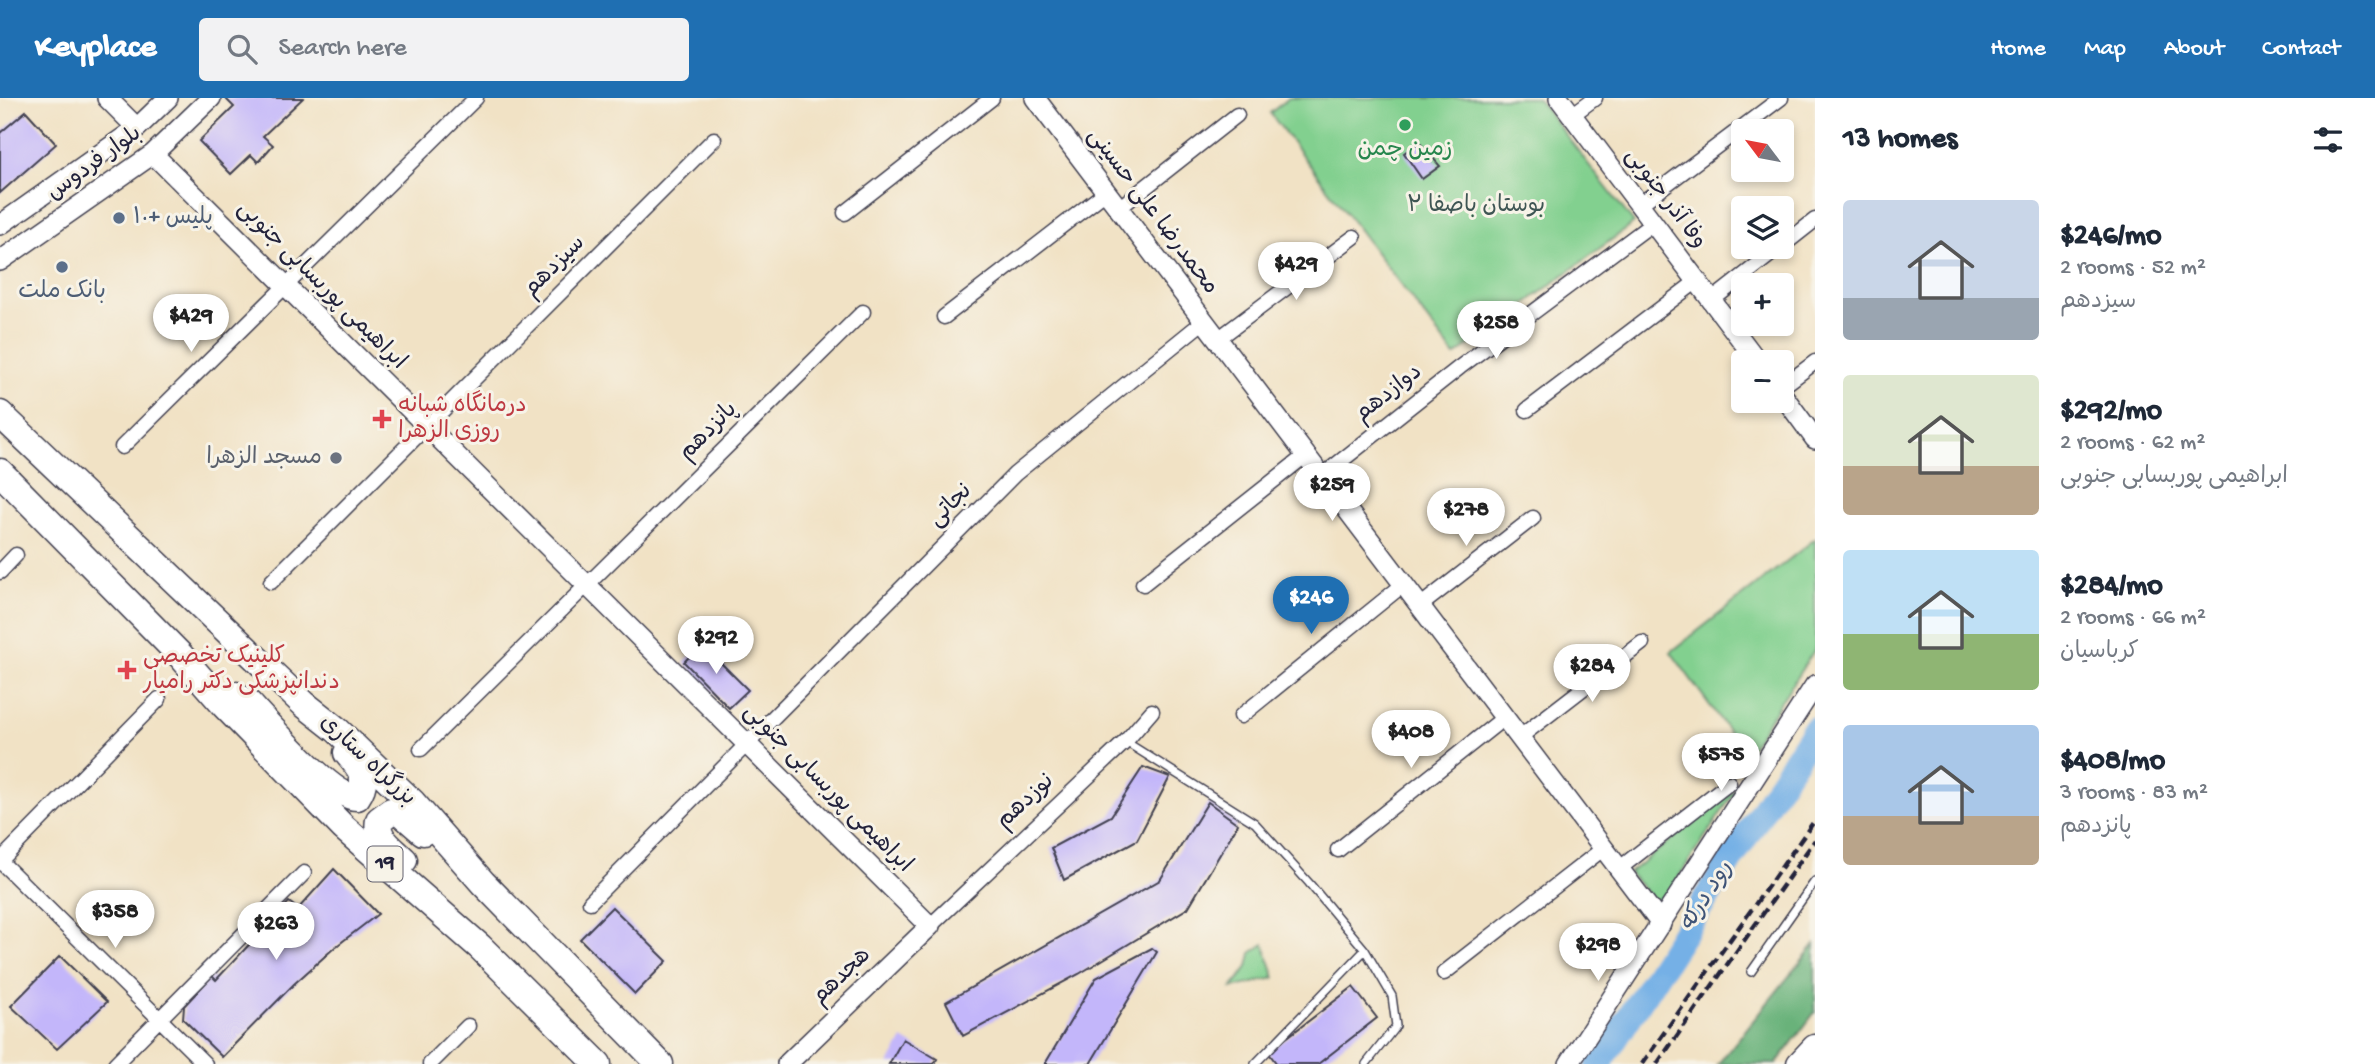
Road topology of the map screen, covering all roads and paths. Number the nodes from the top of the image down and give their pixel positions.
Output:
1 (107, 98) edge
2 (168, 98) edge
3 (211, 98) edge
4 (476, 98) edge
5 (992, 98) edge
6 (1035, 98) edge
7 (1559, 98) edge
8 (1595, 98) edge
9 (1781, 98) edge
10 (1237, 115) dead end
11 (1572, 116) junction
12 (137, 128) junction
13 (714, 139) dead end
14 (153, 154) junction
15 (1106, 192) junction
16 (1639, 205) junction
17 (1119, 208) junction
18 (845, 213) dead end
19 (1815, 219) edge
20 (1653, 223) junction
21 (0, 225) edge
22 (1794, 236) edge
23 (1354, 237) dead end
24 (1764, 259) edge
25 (0, 261) edge
26 (1697, 281) junction
27 (285, 286) junction
28 (1711, 300) junction
29 (863, 312) dead end
30 (944, 317) dead end
31 (1204, 321) junction
32 (1218, 339) junction
33 (1749, 350) edge
34 (1815, 362) edge
35 (1794, 378) edge
36 (1527, 410) dead end
37 (1794, 410) edge
38 (2, 412) edge
39 (428, 427) junction
40 (1815, 439) edge
41 (122, 447) dead end
42 (1306, 454) junction
43 (0, 472) edge
44 (1322, 476) junction
45 (1533, 518) dead end
46 (16, 555) dead end
47 (0, 572) edge
48 (271, 582) dead end
49 (1143, 584) dead end
50 (1404, 584) junction
51 (587, 585) junction
52 (1420, 606) junction
53 (1642, 643) dead end
54 (180, 655) junction
55 (1815, 685) edge
56 (159, 699) dead end
57 (304, 704) junction
58 (1153, 711) dead end
59 (1241, 716) dead end
60 (1505, 717) junction
61 (1520, 737) junction
62 (1126, 741) junction
63 (747, 744) junction
64 (421, 749) dead end
65 (1729, 783) dead end
66 (1604, 848) junction
67 (1338, 850) dead end
68 (0, 861) edge
69 (1619, 868) junction
70 (304, 873) dead end
71 (1815, 881) edge
72 (483, 883) junction
73 (590, 902) dead end
74 (1661, 924) junction
75 (930, 926) junction
76 (480, 947) junction
77 (1365, 950) junction
78 (1751, 972) dead end
79 (1444, 973) dead end
80 (159, 1019) junction
81 (468, 1026) dead end
82 (1815, 1048) edge
83 (115, 1064) edge
84 (205, 1064) edge
85 (430, 1064) edge
86 (597, 1064) edge
87 (660, 1064) edge
88 (787, 1064) edge
89 (1255, 1064) edge
90 (1366, 1064) edge
91 (1569, 1064) edge
92 (1800, 1064) edge

1 - 12 street
2 - 12 street, بلوار فردوس
3 - 14 street, بلوار فردوس
4 - 27 street
5 - 18 street
6 - 15 street, محمدرضا علی حسینی
7 - 11 street, وفا آذر جنوبی
8 - 11 street
9 - 16 street
10 - 17 street
11 - 16 street, وفا آذر جنوبی
12 - 21 street, بلوار فردوس
13 - 39 street, سیزدهم
14 - 25 street, بلوار فردوس
14 - 27 street, ابراهیمی پوربسابی جنوبی
15 - 17 street, محمدرضا علی حسینی
15 - 30 street
16 - 20 street, وفا آذر جنوبی
17 - 31 street, محمدرضا علی حسینی
19 - 22 street
20 - 26 street, وفا آذر جنوبی
20 - 44 street, دوازدهم
23 - 32 street
24 - 28 street
26 - 28 street, وفا آذر جنوبی
26 - 36 street
27 - 39 street, ابراهیمی پوربسابی جنوبی
27 - 41 street
28 - 33 street, وفا آذر جنوبی
29 - 51 street, پانزدهم
31 - 32 street, محمدرضا علی حسینی
31 - 63 street, نجاتی
32 - 42 street, محمدرضا علی حسینی
34 - 35 street
37 - 40 street
38 - 57 highway, بزرگراه ستاری
39 - 48 street
39 - 51 street, ابراهیمی پوربسابی جنوبی
42 - 44 street, محمدرضا علی حسینی
42 - 49 street
43 - 54 highway, 19
44 - 50 street, محمدرضا علی حسینی
45 - 52 street
46 - 47 street
50 - 52 street, محمدرضا علی حسینی
50 - 59 street
51 - 63 street, ابراهیمی پوربسابی جنوبی
51 - 64 street, پانزدهم
52 - 60 street, محمدرضا علی حسینی
53 - 61 street
54 - 57 highway
54 - 76 highway, 19
55 - 74 street
56 - 68 street
57 - 72 highway, بزرگراه ستاری
58 - 62 street, نوزدهم
60 - 61 street, محمدرضا علی حسینی
60 - 67 street
61 - 66 street, محمدرضا علی حسینی
62 - 75 street, نوزدهم
62 - 77 lane
63 - 73 street, نجاتی
63 - 75 street, ابراهیمی پوربسابی جنوبی
65 - 69 street
66 - 69 street, محمدرضا علی حسینی
66 - 79 street
68 - 80 street
69 - 74 street, محمدرضا علی حسینی
70 - 80 street
71 - 78 lane
72 - 76 highway
72 - 87 highway, بزرگراه ستاری
74 - 91 street
75 - 88 street, هجدهم
76 - 86 highway, 19
77 - 89 lane
77 - 90 lane
80 - 83 street
80 - 84 street
81 - 85 street
82 - 92 highway

